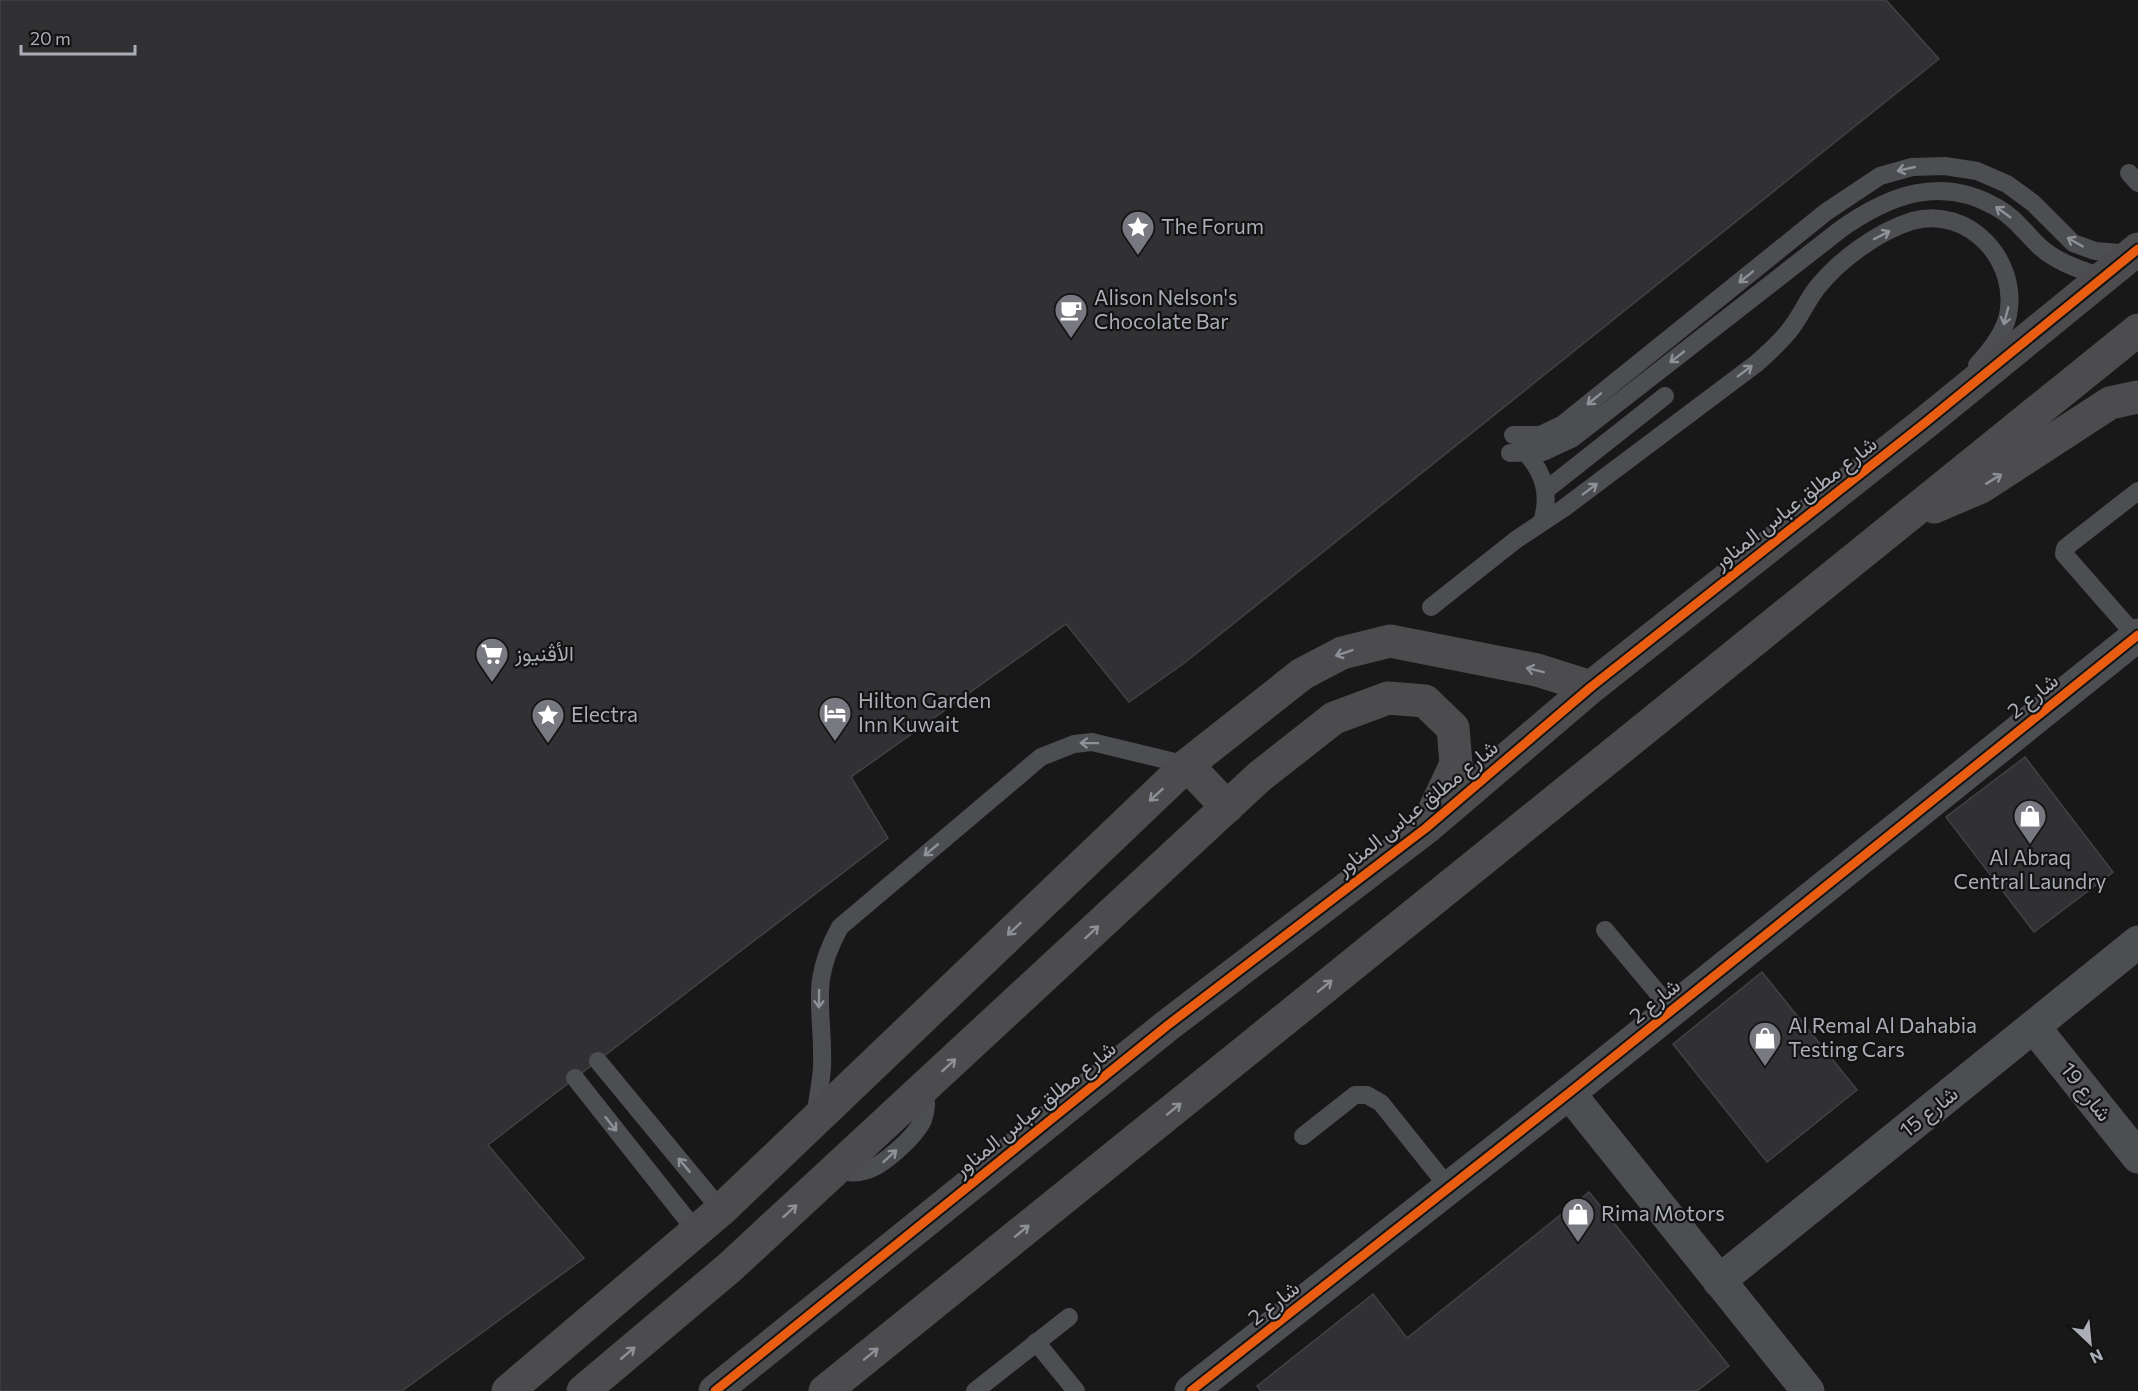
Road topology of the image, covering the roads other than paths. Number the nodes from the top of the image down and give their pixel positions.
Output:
1 (2135, 251) edge
2 (2102, 277) junction
3 (2138, 330) edge
4 (1665, 396) dead end
5 (2138, 397) edge
6 (1926, 422) junction
7 (1517, 447) junction
8 (1546, 490) junction
9 (2138, 491) edge
10 (1902, 519) junction
11 (1542, 522) junction
12 (1431, 607) dead end
13 (2137, 635) edge
14 (1591, 687) junction
15 (1187, 765) junction
16 (1227, 807) junction
17 (1426, 828) junction
18 (1605, 930) dead end
19 (2138, 942) edge
20 (1672, 1010) junction
21 (2034, 1027) junction
22 (598, 1061) dead end
23 (575, 1078) dead end
24 (1569, 1093) junction
25 (814, 1120) junction
26 (1303, 1136) dead end
27 (2138, 1157) edge
28 (1449, 1188) junction
29 (721, 1210) junction
30 (696, 1231) junction
31 (753, 1245) junction
32 (729, 1268) junction
33 (1719, 1281) junction
34 (1069, 1317) dead end
35 (1036, 1342) junction
36 (508, 1391) edge
37 (583, 1391) edge
38 (715, 1391) edge
39 (825, 1391) edge
40 (975, 1391) edge
41 (1076, 1391) edge
42 (1191, 1391) edge
43 (1808, 1391) edge

1 - 2 street, شارع مطلق عباس المناور
1 -> 7 lane
2 - 6 street, شارع مطلق عباس المناور
2 -> 7 lane
3 - 10 street
4 - 8 lane
10 -> 5 street
11 -> 6 lane
6 - 14 street, شارع مطلق عباس المناور
7 - 8 lane
8 - 11 lane
9 - 13 lane
39 -> 10 street
11 - 12 lane
13 - 20 street, شارع 2
14 -> 15 street
14 - 17 street, شارع مطلق عباس المناور
15 - 16 street
15 -> 25 street
15 -> 25 lane
16 - 17 street
31 -> 16 street
17 - 38 street, شارع مطلق عباس المناور
18 - 20 lane
19 - 21 street, شارع 15
20 - 24 street, شارع 2
21 - 27 street, شارع 19
21 - 33 street, شارع 15
29 -> 22 lane
23 -> 30 lane
24 - 28 street, شارع 2
24 - 33 street
25 - 29 street
26 - 28 lane
28 - 42 street, شارع 2
29 - 30 street
29 - 31 street
30 - 32 street
30 - 36 street
31 - 32 street
37 -> 32 street
33 - 43 street
34 - 35 lane
35 - 40 lane
35 - 41 lane

